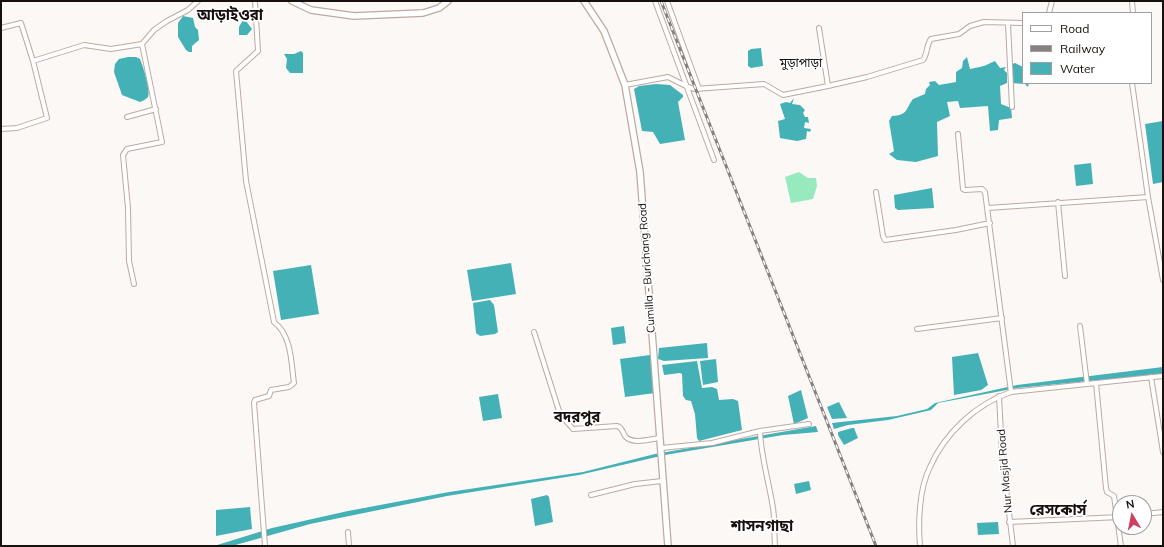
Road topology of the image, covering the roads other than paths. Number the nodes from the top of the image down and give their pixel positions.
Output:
1 (198, 1) edge
2 (255, 1) edge
3 (292, 1) edge
4 (448, 1) edge
5 (584, 1) edge
6 (654, 1) edge
7 (667, 1) edge
8 (1052, 1) edge
9 (1132, 1) edge
10 (1049, 12) edge
11 (1133, 12) edge
12 (1022, 23) edge
13 (1008, 24) junction
14 (1, 28) edge
15 (819, 28) dead end
16 (142, 44) junction
17 (33, 61) junction
18 (1132, 84) edge
19 (625, 85) junction
20 (828, 86) junction
21 (688, 87) junction
22 (699, 89) junction
23 (1012, 107) dead end
24 (156, 110) junction
25 (127, 117) dead end
26 (1, 129) edge
27 (958, 134) dead end
28 (714, 160) dead end
29 (876, 192) dead end
30 (1148, 197) junction
31 (1058, 202) junction
32 (988, 208) junction
33 (990, 223) junction
34 (1066, 276) dead end
35 (1163, 280) edge
36 (134, 284) dead end
37 (1002, 318) junction
38 (1080, 326) dead end
39 (917, 329) dead end
40 (534, 332) dead end
41 (1163, 376) edge
42 (1151, 377) junction
43 (1096, 383) junction
44 (1087, 384) junction
45 (1011, 392) junction
46 (999, 396) junction
47 (809, 424) dead end
48 (760, 433) junction
49 (660, 438) junction
50 (661, 448) junction
51 (1163, 452) edge
52 (662, 481) junction
53 (1112, 495) edge
54 (591, 496) dead end
55 (1163, 512) edge
56 (1152, 513) edge
57 (1112, 517) edge
58 (1009, 522) junction
59 (348, 532) dead end
60 (1120, 535) edge
61 (265, 546) edge
62 (349, 546) edge
63 (668, 546) edge
64 (775, 546) edge
65 (920, 546) edge
66 (1013, 546) edge
67 (1121, 546) edge

1 - 16 street
2 - 61 street
3 - 4 main road
5 - 19 main road, Cumilla - Burichang Road
6 - 21 street
7 - 22 street
8 - 10 street
9 - 11 street
12 - 13 street
13 - 20 street
13 - 23 street
14 - 17 street
15 - 20 street
16 - 17 street
16 - 24 street
17 - 26 street
18 - 30 street
19 - 21 street
19 - 49 main road, Cumilla - Burichang Road
20 - 22 street
21 - 22 street
21 - 28 street
24 - 25 street
24 - 36 street
27 - 32 street
29 - 33 street
30 - 31 street
30 - 35 street
31 - 32 street
31 - 34 street
32 - 33 street
33 - 37 street
37 - 39 street
37 - 45 street
38 - 44 street
40 - 49 street
41 - 42 street
42 - 43 street
42 - 51 street
43 - 44 street
43 - 53 street
44 - 45 street
45 - 46 street
46 - 58 street, Nur Masjid Road
46 - 65 street
47 - 48 street
48 - 50 street
48 - 64 street
49 - 50 main road, Cumilla - Burichang Road
50 - 52 main road, Cumilla - Burichang Road
52 - 54 street
52 - 63 main road, Cumilla - Burichang Road
55 - 56 street
57 - 58 street
58 - 66 street, Nur Masjid Road
59 - 62 street
60 - 67 street

